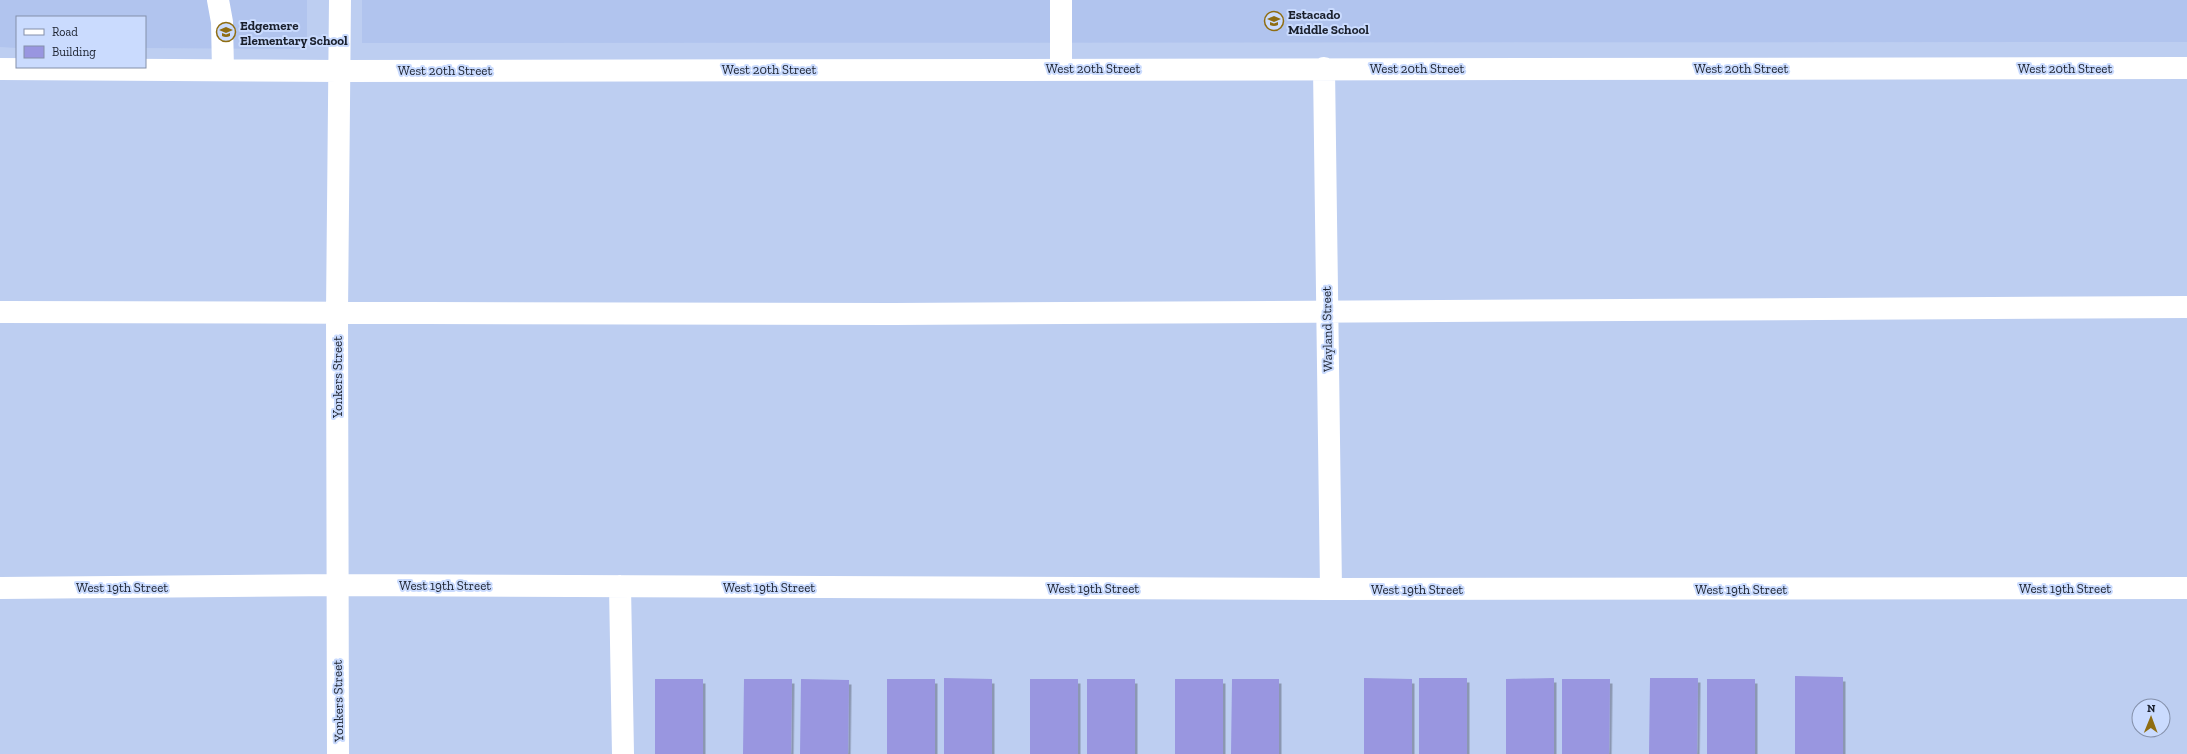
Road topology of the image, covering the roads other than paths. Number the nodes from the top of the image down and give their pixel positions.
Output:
1 (218, 0) edge
2 (340, 0) edge
3 (1061, 0) edge
4 (1324, 68) junction
5 (2187, 68) edge
6 (0, 69) edge
7 (1061, 69) junction
8 (223, 70) junction
9 (340, 71) junction
10 (2187, 307) edge
11 (0, 312) edge
12 (337, 312) junction
13 (1326, 312) junction
14 (336, 585) junction
15 (620, 586) junction
16 (0, 588) edge
17 (2187, 588) edge
18 (1331, 589) junction
19 (338, 754) edge
20 (623, 754) edge

1 - 8 street
2 - 9 street, Yonkers Street
3 - 7 street
4 - 5 street, West 20th Street
4 - 7 street, West 20th Street
4 - 13 street, Wayland Street
6 - 8 street, West 20th Street
7 - 9 street, West 20th Street
8 - 9 street, West 20th Street
9 - 12 street, Yonkers Street
10 - 13 street
11 - 12 street
12 - 13 street
12 - 14 street, Yonkers Street
13 - 18 street, Wayland Street
14 - 15 street, West 19th Street
14 - 16 street, West 19th Street
14 - 19 street, Yonkers Street
15 - 18 street, West 19th Street
15 - 20 street
17 - 18 street, West 19th Street

